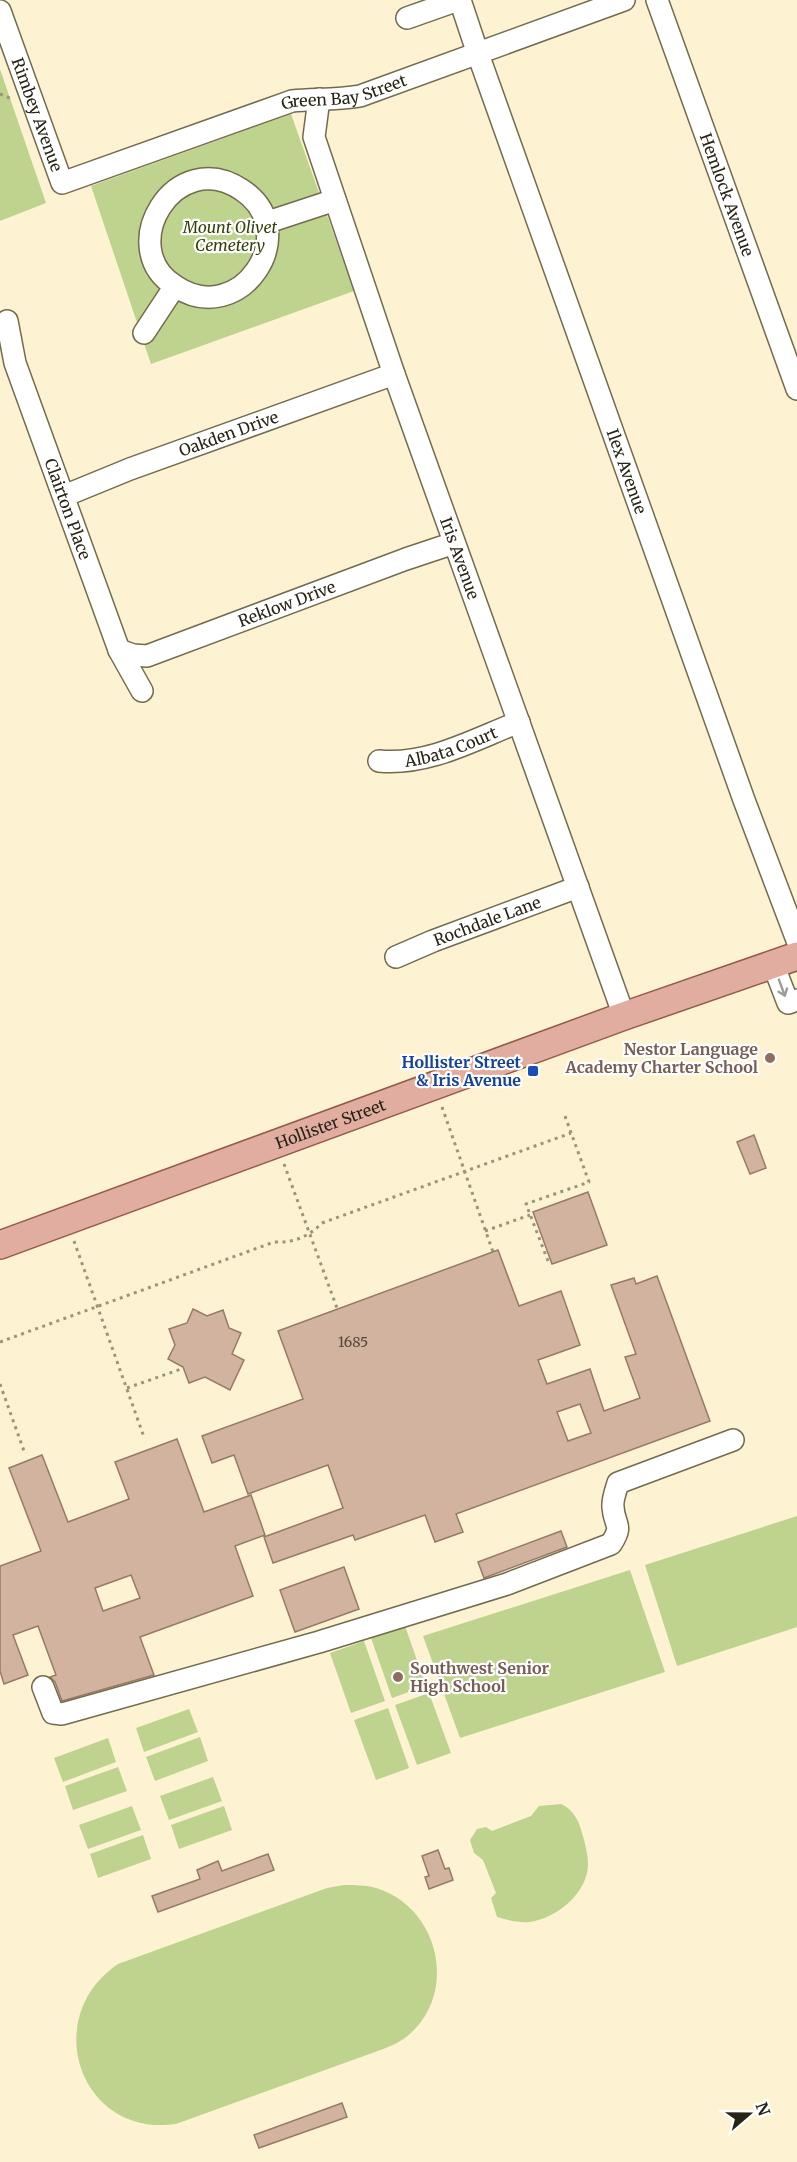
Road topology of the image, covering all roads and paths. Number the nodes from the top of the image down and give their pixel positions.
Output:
1 (459, 0) edge
2 (624, 0) edge
3 (657, 0) edge
4 (0, 11) edge
5 (407, 18) dead end
6 (478, 54) junction
7 (319, 99) junction
8 (62, 183) joint
9 (335, 200) junction
10 (265, 223) junction
11 (176, 286) junction
12 (7, 321) dead end
13 (144, 333) dead end
14 (394, 374) junction
15 (797, 389) edge
16 (64, 496) junction
17 (454, 543) junction
18 (119, 650) junction
19 (142, 691) dead end
20 (519, 722) junction
21 (379, 761) dead end
22 (578, 887) junction
23 (797, 940) edge
24 (396, 957) dead end
25 (785, 960) edge
26 (797, 1000) edge
27 (624, 1016) junction
28 (442, 1107) dead end
29 (566, 1116) dead end
30 (571, 1133) junction
31 (284, 1164) dead end
32 (464, 1173) junction
33 (530, 1215) junction
34 (485, 1231) junction
35 (310, 1235) junction
36 (74, 1241) dead end
37 (0, 1245) edge
38 (493, 1252) dead end
39 (548, 1261) dead end
40 (97, 1306) junction
41 (337, 1308) dead end
42 (0, 1342) edge
43 (184, 1368) dead end
44 (0, 1384) edge
45 (127, 1388) junction
46 (144, 1437) dead end
47 (733, 1440) dead end
48 (24, 1451) dead end
49 (43, 1687) dead end

1 - 5 street
1 - 6 street, Ilex Avenue
2 - 6 street, Green Bay Street
3 - 15 street, Hemlock Avenue
4 - 8 street, Rimbey Avenue
6 - 7 street, Green Bay Street
6 - 23 street, Ilex Avenue
7 - 8 street, Green Bay Street
7 - 9 street, Iris Avenue
9 - 10 street
9 - 14 street, Iris Avenue
10 - 11 street
10 - 11 street
11 - 13 street
12 - 16 street, Clairton Place
14 - 16 street, Oakden Drive
14 - 17 street, Iris Avenue
16 - 18 street, Clairton Place
17 - 18 street, Reklow Drive
17 - 20 street, Iris Avenue
18 - 19 street, Clairton Place
20 - 21 street, Albata Court
20 - 22 street, Iris Avenue
22 - 24 street, Rochdale Lane
22 - 27 street, Iris Avenue
25 -> 26 street
25 - 27 main road, Hollister Street
27 - 37 main road, Hollister Street
28 - 32 path
29 - 30 path
30 - 32 path
30 - 33 path
31 - 35 path
32 - 34 path
32 - 35 path
33 - 34 path
33 - 39 path
34 - 38 path
35 - 40 path
35 - 41 path
36 - 40 path
40 - 42 path
40 - 45 path
43 - 45 path
44 - 48 path
45 - 46 path
47 - 49 street

